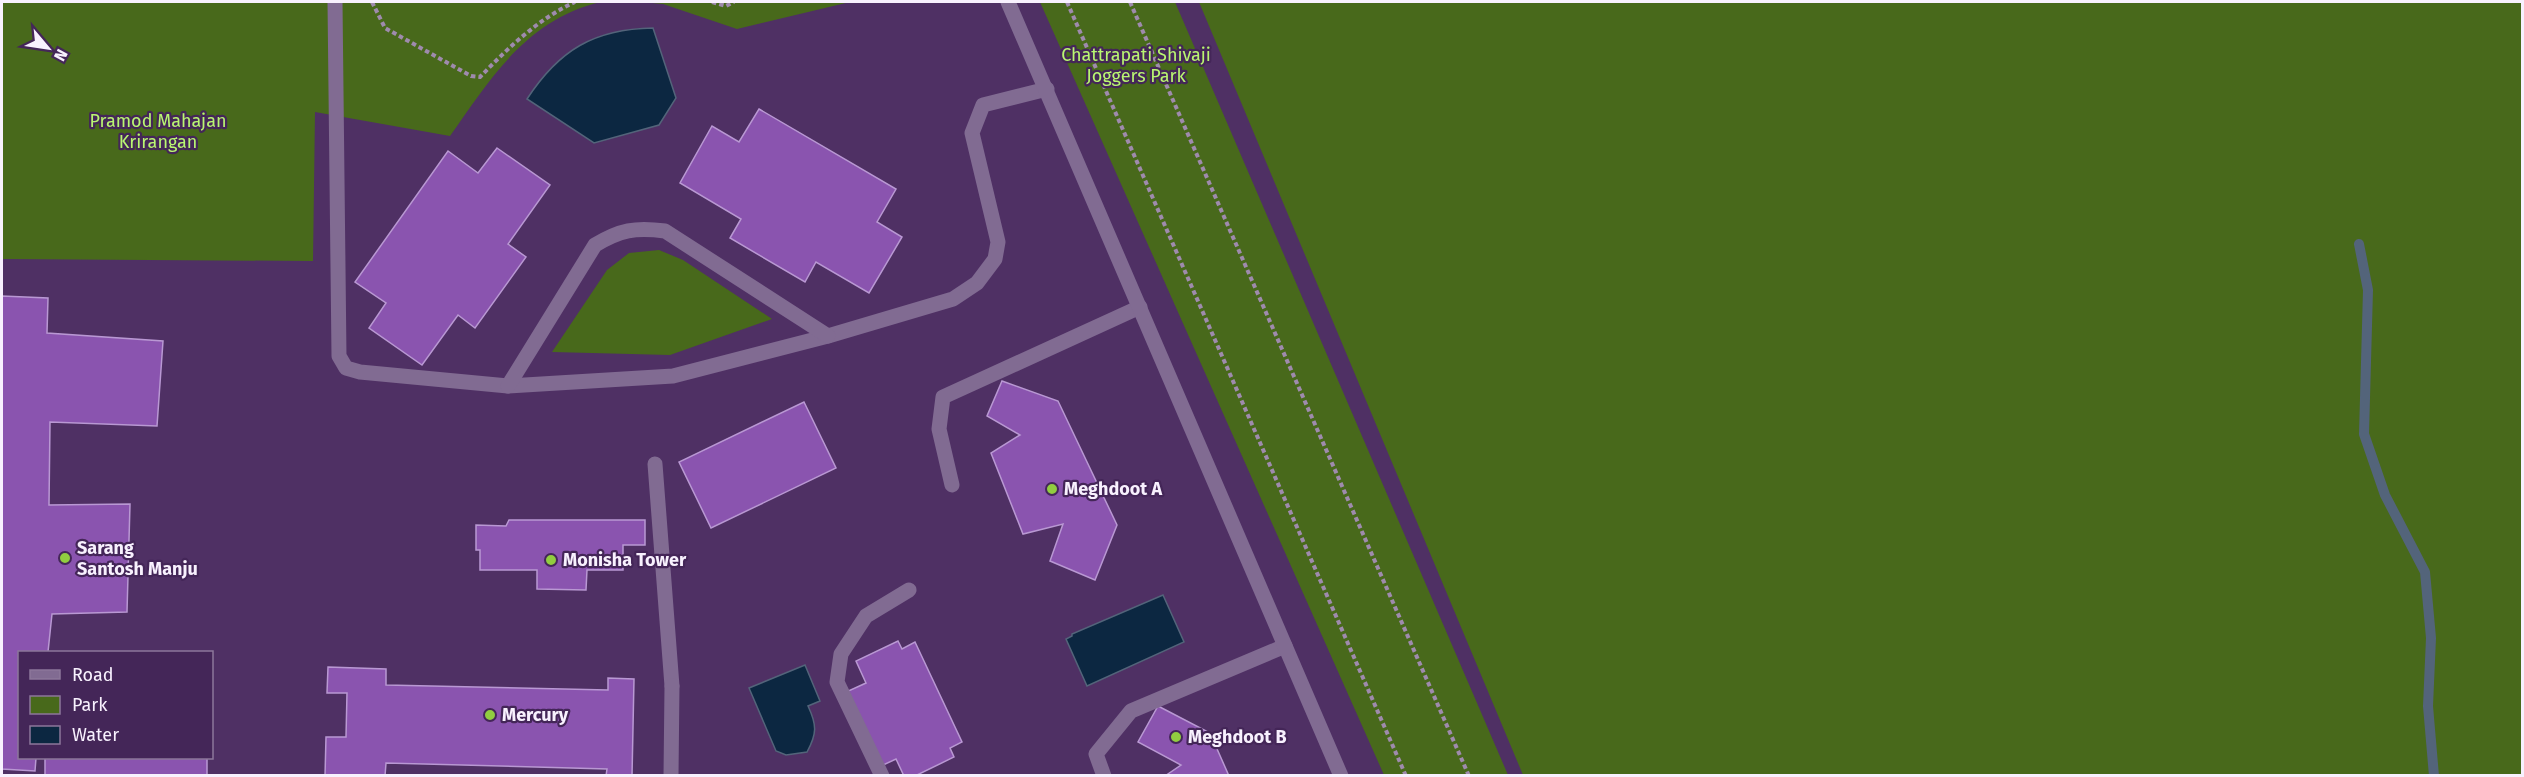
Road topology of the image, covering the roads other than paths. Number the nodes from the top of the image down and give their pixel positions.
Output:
1 (335, 2) edge
2 (1008, 2) edge
3 (1047, 89) junction
4 (1140, 307) junction
5 (828, 336) junction
6 (508, 386) junction
7 (655, 464) dead end
8 (952, 485) dead end
9 (909, 590) dead end
10 (1285, 646) junction
11 (671, 776) edge
12 (882, 776) edge
13 (1104, 776) edge
14 (1341, 776) edge

1 - 6 street
2 - 3 street
3 - 4 street
3 - 5 street
4 - 8 street
4 - 10 street
5 - 6 street
5 - 6 street
7 - 11 street
9 - 12 street
10 - 13 street
10 - 14 street

